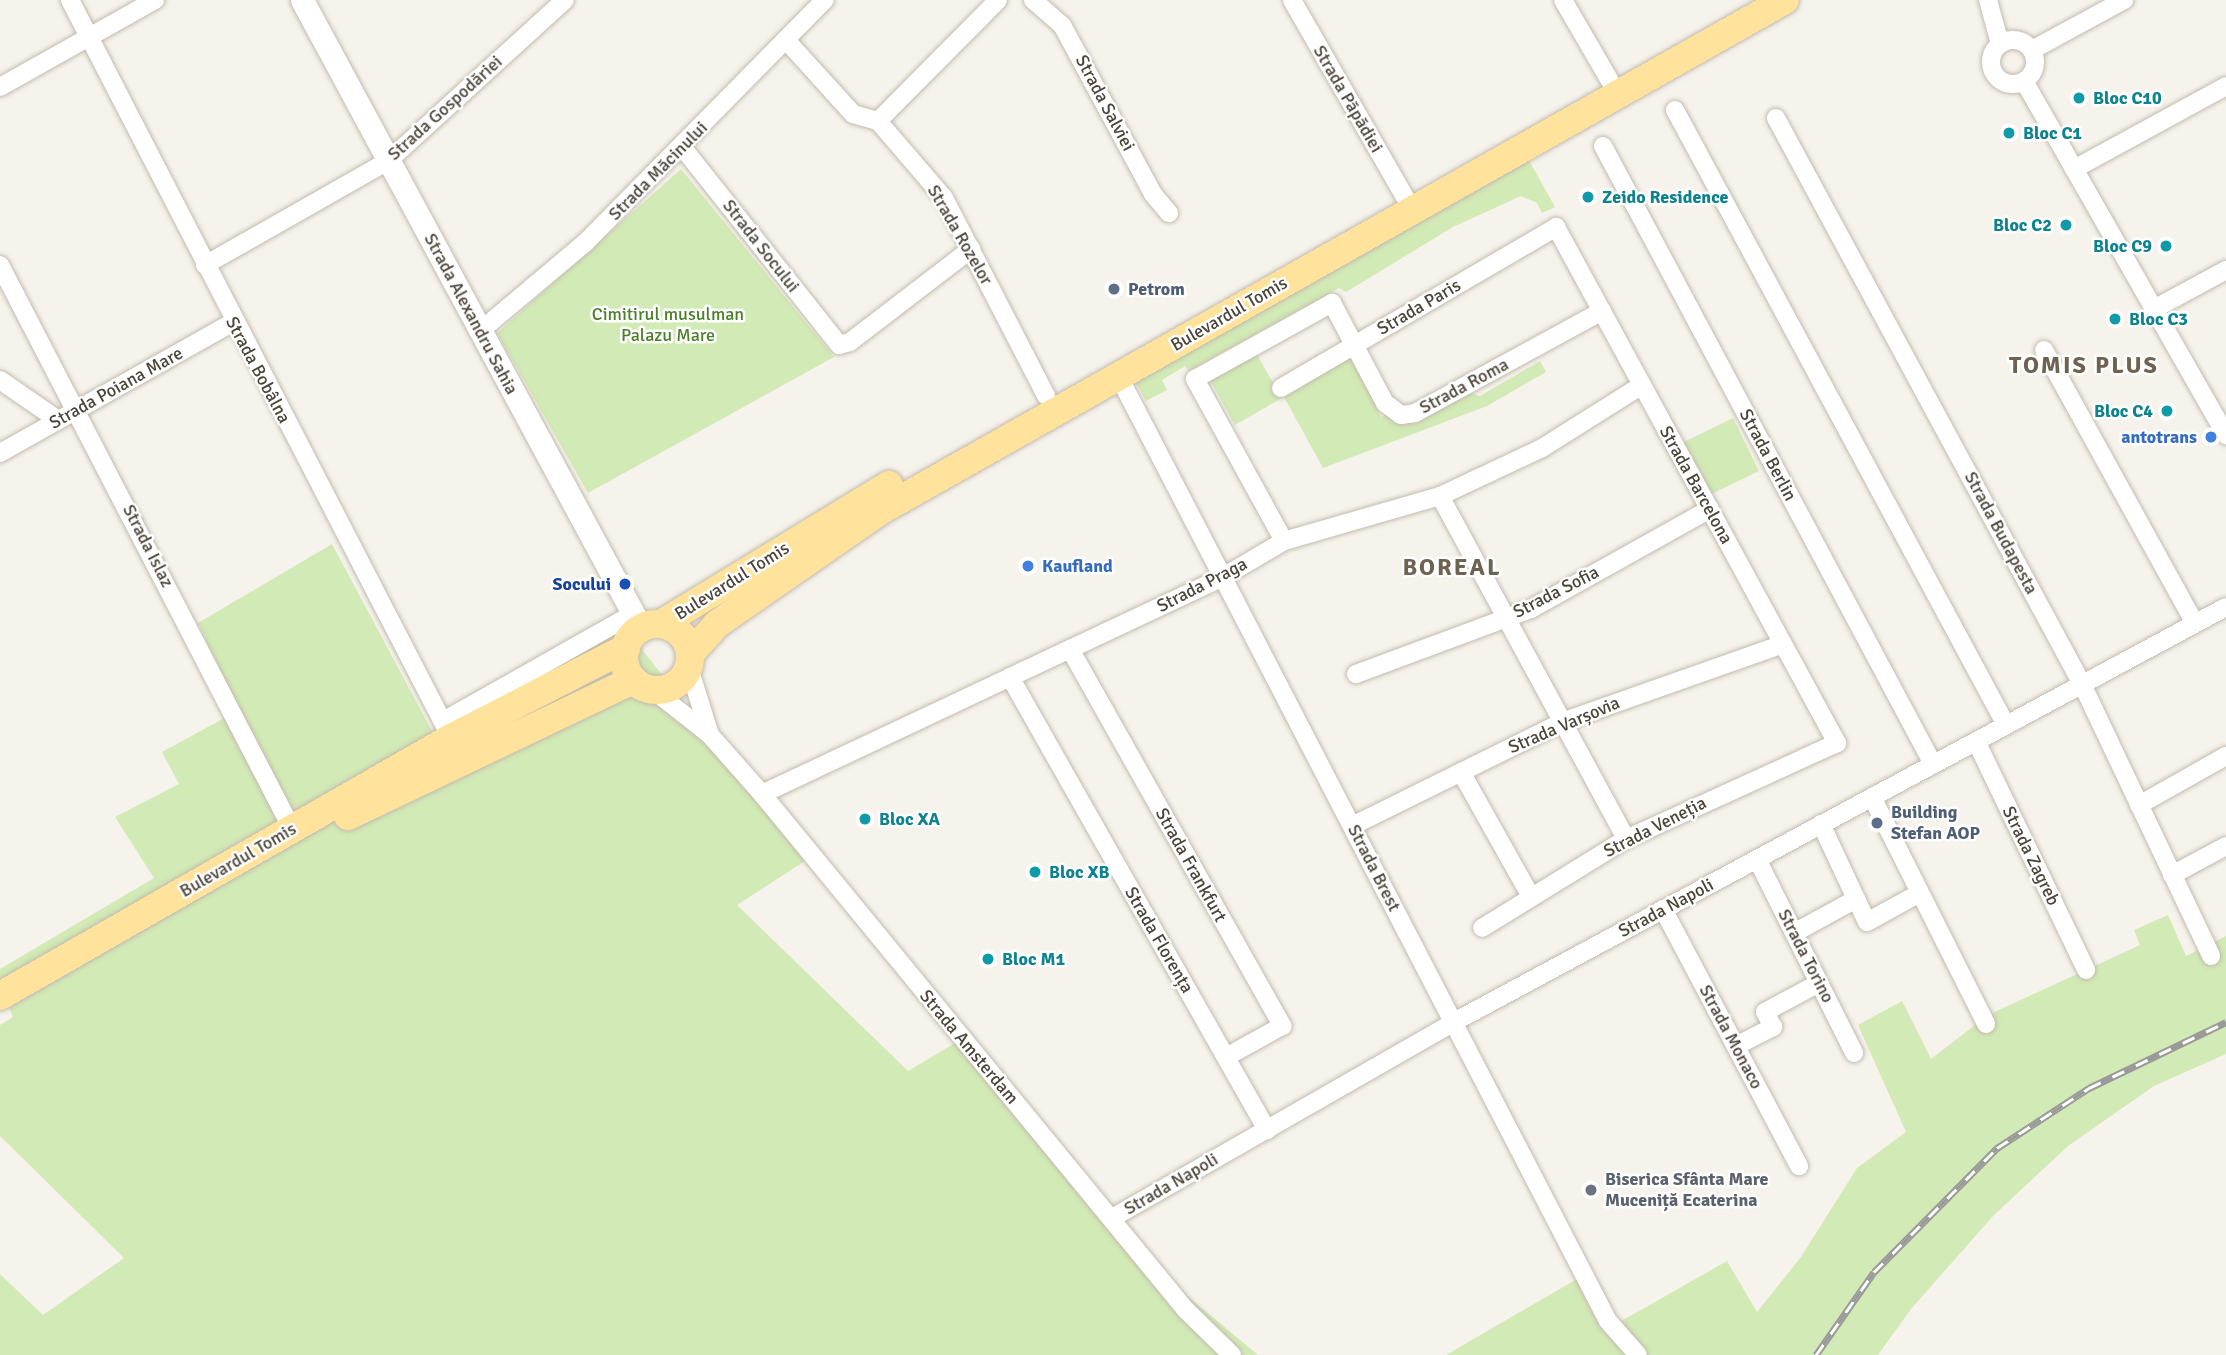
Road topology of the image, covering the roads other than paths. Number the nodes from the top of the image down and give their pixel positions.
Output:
1 (71, 0) edge
2 (155, 0) edge
3 (302, 0) edge
4 (565, 0) edge
5 (825, 0) edge
6 (998, 0) edge
7 (1033, 0) edge
8 (1292, 0) edge
9 (1563, 0) edge
10 (1752, 0) edge
11 (1785, 0) edge
12 (1988, 0) edge
13 (2124, 0) edge
14 (92, 36) junction
15 (786, 40) junction
16 (2000, 44) junction
17 (2032, 50) junction
18 (1611, 81) junction
19 (2024, 81) junction
20 (2226, 86) edge
21 (0, 87) edge
22 (1675, 110) dead end
23 (1776, 118) dead end
24 (878, 121) junction
25 (1603, 146) dead end
26 (683, 148) junction
27 (388, 161) junction
28 (2074, 169) junction
29 (1405, 197) junction
30 (1169, 213) dead end
31 (1556, 227) joint
32 (971, 249) junction
33 (0, 265) edge
34 (205, 265) junction
35 (2226, 270) edge
36 (2154, 309) junction
37 (1602, 311) junction
38 (233, 322) junction
39 (480, 331) junction
40 (1354, 345) junction
41 (2044, 350) dead end
42 (1118, 376) junction
43 (0, 380) edge
44 (1642, 385) junction
45 (1281, 388) dead end
46 (1046, 396) junction
47 (78, 409) junction
48 (58, 420) junction
49 (2226, 435) edge
50 (0, 453) edge
51 (1440, 496) junction
52 (1710, 509) junction
53 (1284, 541) junction
54 (1223, 577) junction
55 (2226, 607) edge
56 (1506, 617) junction
57 (2196, 623) junction
58 (640, 628) junction
59 (1783, 644) junction
60 (1070, 649) junction
61 (690, 661) junction
62 (1356, 674) dead end
63 (1010, 677) junction
64 (2082, 684) junction
65 (643, 685) junction
66 (1562, 722) junction
67 (2006, 725) junction
68 (447, 729) junction
69 (710, 735) junction
70 (1976, 741) junction
71 (1837, 743) joint
72 (2226, 756) edge
73 (1933, 764) junction
74 (1461, 772) junction
75 (762, 794) junction
76 (1872, 797) junction
77 (2139, 805) junction
78 (1821, 824) junction
79 (1352, 826) junction
80 (292, 829) junction
81 (1626, 839) junction
82 (2226, 846) edge
83 (1757, 859) junction
84 (2172, 875) junction
85 (1920, 893) junction
86 (1530, 895) junction
87 (1856, 899) junction
88 (1664, 909) junction
89 (1482, 928) dead end
90 (1794, 933) junction
91 (2211, 956) dead end
92 (2086, 970) dead end
93 (1819, 983) junction
94 (0, 996) edge
95 (0, 1010) edge
96 (1454, 1021) junction
97 (1986, 1024) dead end
98 (1736, 1046) junction
99 (1854, 1053) dead end
100 (1226, 1057) junction
101 (1267, 1130) junction
102 (1799, 1166) dead end
103 (1112, 1218) junction
104 (1233, 1355) edge
105 (1637, 1355) edge

1 - 14 street, Strada Bobâlna
2 - 14 street
3 - 27 street, Strada Alexandru Sahia
4 - 27 street, Strada Gospodăriei
5 - 15 street, Strada Măcinului
6 - 24 street
7 - 30 street, Strada Salviei
8 - 29 street, Strada Păpădiei
9 - 18 street
10 - 18 main road, Bulevardul Tomis
11 - 42 main road, Bulevardul Tomis
12 - 16 street
13 - 17 street
14 - 21 street
14 - 34 street, Strada Bobâlna
15 - 24 street, Strada Rozelor
15 - 26 street, Strada Măcinului
16 - 17 street
16 - 19 street
17 - 19 street
18 - 29 main road, Bulevardul Tomis
19 - 28 street
20 - 28 street
22 - 67 street
23 - 64 street, Strada Budapesta
24 - 32 street, Strada Rozelor
25 - 73 street, Strada Berlin
26 - 32 street, Strada Socului
26 - 39 street, Strada Măcinului
27 - 34 street, Strada Gospodăriei
27 - 39 street, Strada Alexandru Sahia
28 - 36 street
29 - 46 main road, Bulevardul Tomis
31 - 37 street, Strada Barcelona
31 - 40 street, Strada Paris
32 - 46 street, Strada Rozelor
33 - 47 street, Strada Islaz
34 - 38 street, Strada Bobâlna
35 - 36 street
36 - 49 street
37 - 40 street, Strada Roma
37 - 44 street, Strada Barcelona
38 - 47 street, Strada Poiana Mare
38 - 68 street, Strada Bobâlna
39 - 58 street, Strada Alexandru Sahia
40 - 45 street, Strada Paris
40 - 53 street
41 - 57 street
42 - 54 street, Strada Brest
42 - 61 main road, Bulevardul Tomis
43 - 48 street
44 - 51 street, Strada Praga
44 - 52 street, Strada Barcelona
46 - 58 main road, Bulevardul Tomis
47 - 48 street, Strada Poiana Mare
47 - 80 street, Strada Islaz
48 - 50 street, Strada Poiana Mare
51 - 53 street, Strada Praga
51 - 56 street
52 - 56 street, Strada Sofia
52 - 59 street, Strada Barcelona
53 - 54 street, Strada Praga
54 - 60 street, Strada Praga
54 - 79 street, Strada Brest
55 - 57 street, Strada Napoli
56 - 62 street, Strada Sofia
56 - 66 street
57 - 64 street, Strada Napoli
58 - 61 main road
58 - 65 main road
58 - 68 main road, Bulevardul Tomis
59 - 66 street, Strada Varșovia
59 - 71 street, Strada Barcelona
60 - 63 street, Strada Praga
60 - 100 street, Strada Frankfurt
61 - 65 main road
61 - 69 street, Strada Amsterdam
63 - 75 street, Strada Praga
63 - 100 street, Strada Florența
64 - 67 street, Strada Napoli
64 - 77 street, Strada Budapesta
65 - 69 street, Strada Amsterdam
65 - 95 main road, Bulevardul Tomis
66 - 74 street, Strada Varșovia
66 - 81 street
67 - 70 street, Strada Napoli
68 - 80 main road, Bulevardul Tomis
69 - 75 street, Strada Amsterdam
70 - 73 street, Strada Napoli
70 - 92 street, Strada Zagreb
71 - 81 street, Strada Veneția
72 - 77 street
73 - 76 street, Strada Napoli
74 - 79 street, Strada Varșovia
74 - 86 street
75 - 103 street, Strada Amsterdam
76 - 78 street, Strada Napoli
76 - 85 street
77 - 84 street, Strada Budapesta
78 - 83 street, Strada Napoli
78 - 87 street
79 - 96 street, Strada Brest
80 - 94 main road, Bulevardul Tomis
81 - 86 street, Strada Veneția
82 - 84 street
83 - 88 street, Strada Napoli
83 - 90 street, Strada Torino
84 - 91 street, Strada Budapesta
85 - 87 street
85 - 97 street
86 - 89 street, Strada Veneția
87 - 90 street
88 - 96 street, Strada Napoli
88 - 98 street, Strada Monaco
90 - 93 street, Strada Torino
93 - 98 street
93 - 99 street, Strada Torino
96 - 101 street, Strada Napoli
96 - 105 street, Strada Brest
98 - 102 street, Strada Monaco
100 - 101 street, Strada Florența
101 - 103 street, Strada Napoli
103 - 104 street, Strada Amsterdam

